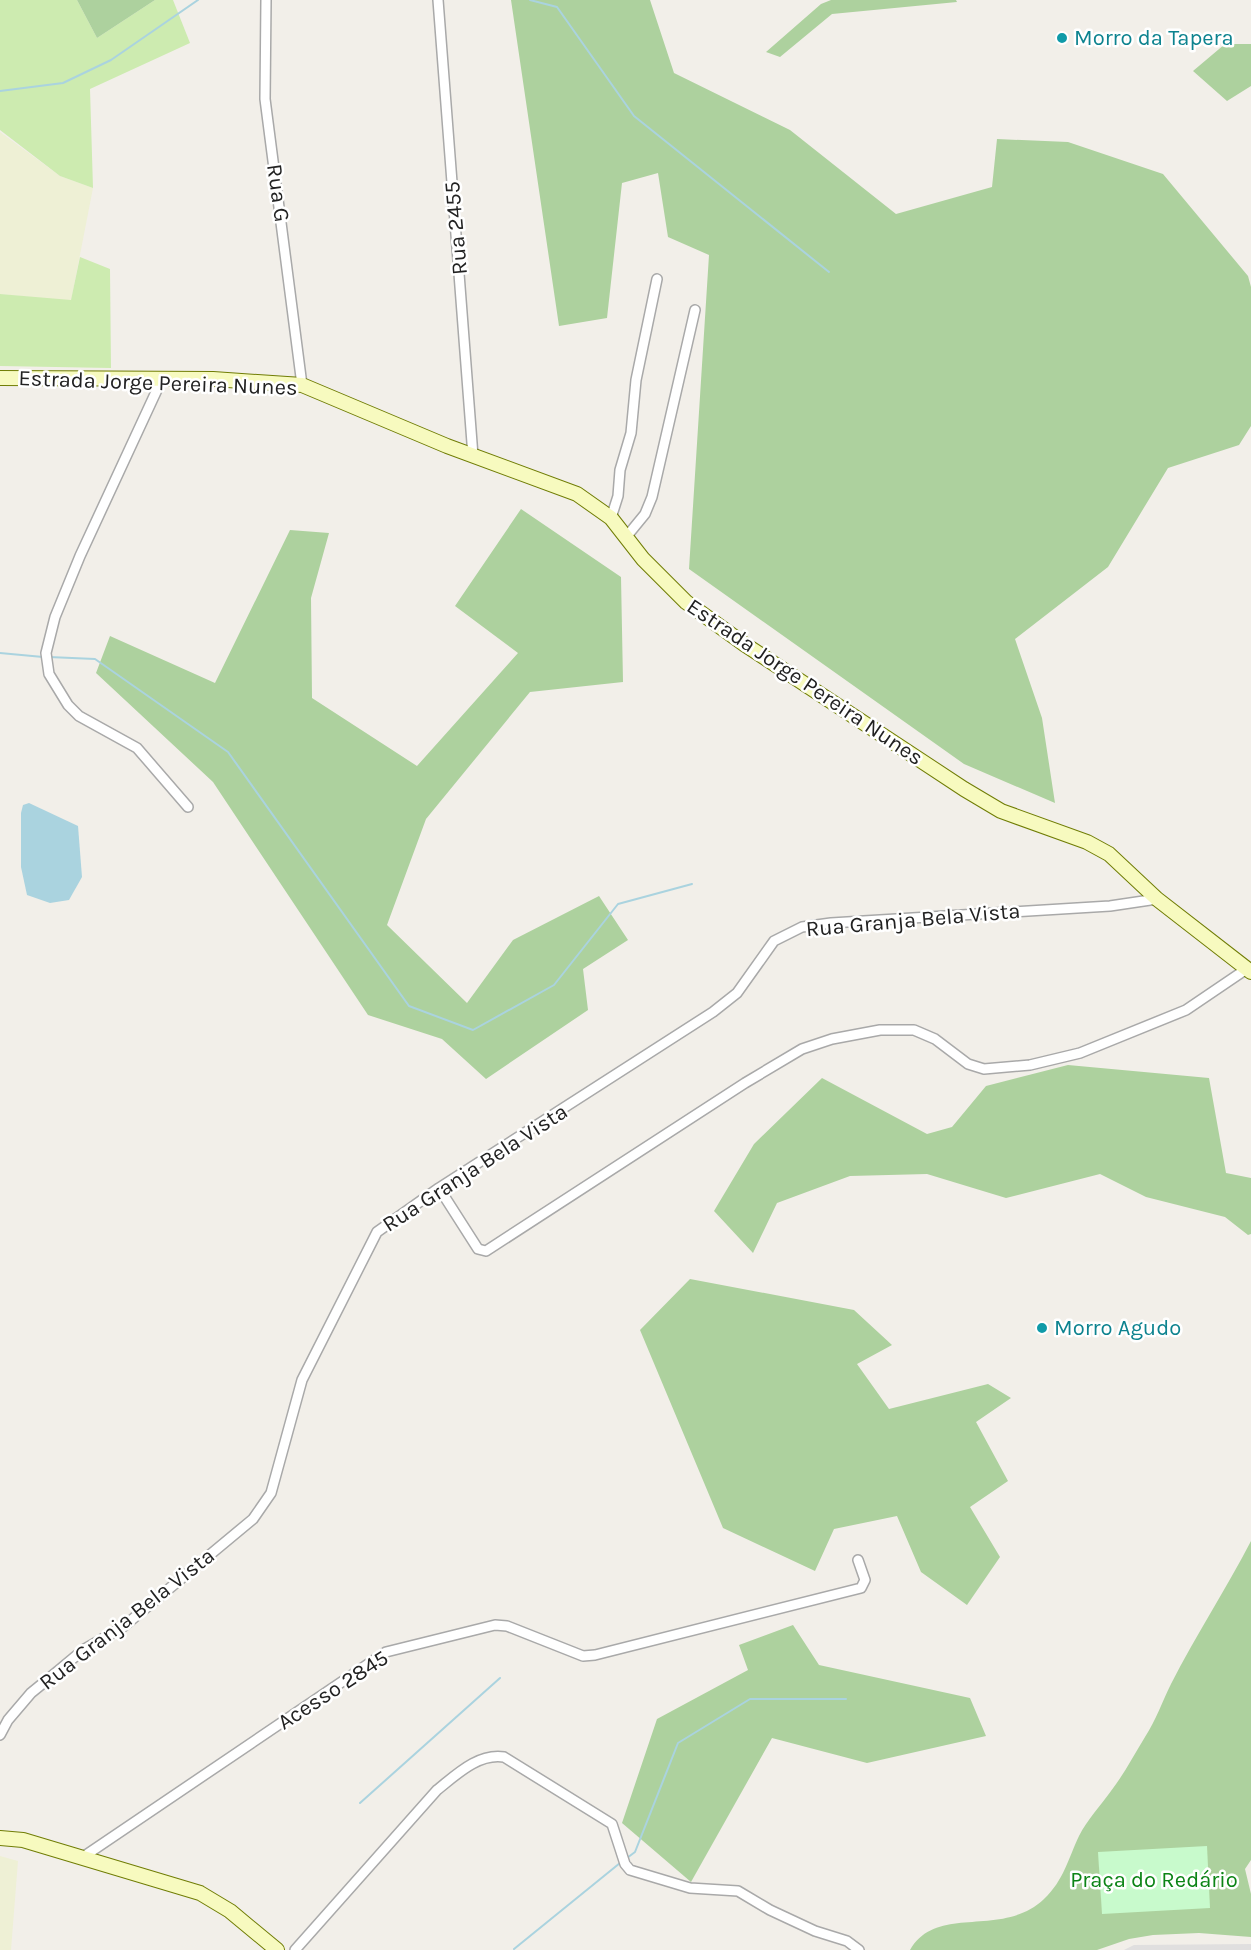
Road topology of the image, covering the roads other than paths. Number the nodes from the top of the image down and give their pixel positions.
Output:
1 (266, 0) edge
2 (438, 0) edge
3 (657, 279) dead end
4 (695, 310) dead end
5 (0, 378) edge
6 (162, 379) junction
7 (302, 385) junction
8 (473, 456) junction
9 (611, 518) junction
10 (627, 536) junction
11 (188, 807) dead end
12 (1157, 899) junction
13 (1248, 971) edge
14 (439, 1188) junction
15 (858, 1560) dead end
16 (0, 1735) edge
17 (0, 1838) edge
18 (83, 1857) junction
19 (277, 1950) edge
20 (295, 1950) edge
21 (859, 1950) edge

1 - 7 street, Rua G
2 - 8 street, Rua 2455
3 - 9 street
4 - 10 street
5 - 6 street, Estrada Jorge Pereira Nunes
6 - 7 street, Estrada Jorge Pereira Nunes
6 - 11 street
7 - 8 street, Estrada Jorge Pereira Nunes
8 - 9 street, Estrada Jorge Pereira Nunes
9 - 10 street, Estrada Jorge Pereira Nunes
10 - 12 street, Estrada Jorge Pereira Nunes
12 - 13 street, Estrada Jorge Pereira Nunes
12 - 14 street, Rua Granja Bela Vista
13 - 14 street
14 - 16 street, Rua Granja Bela Vista
15 - 18 street, Acesso 2845
17 - 18 street
18 - 19 street
20 - 21 street

